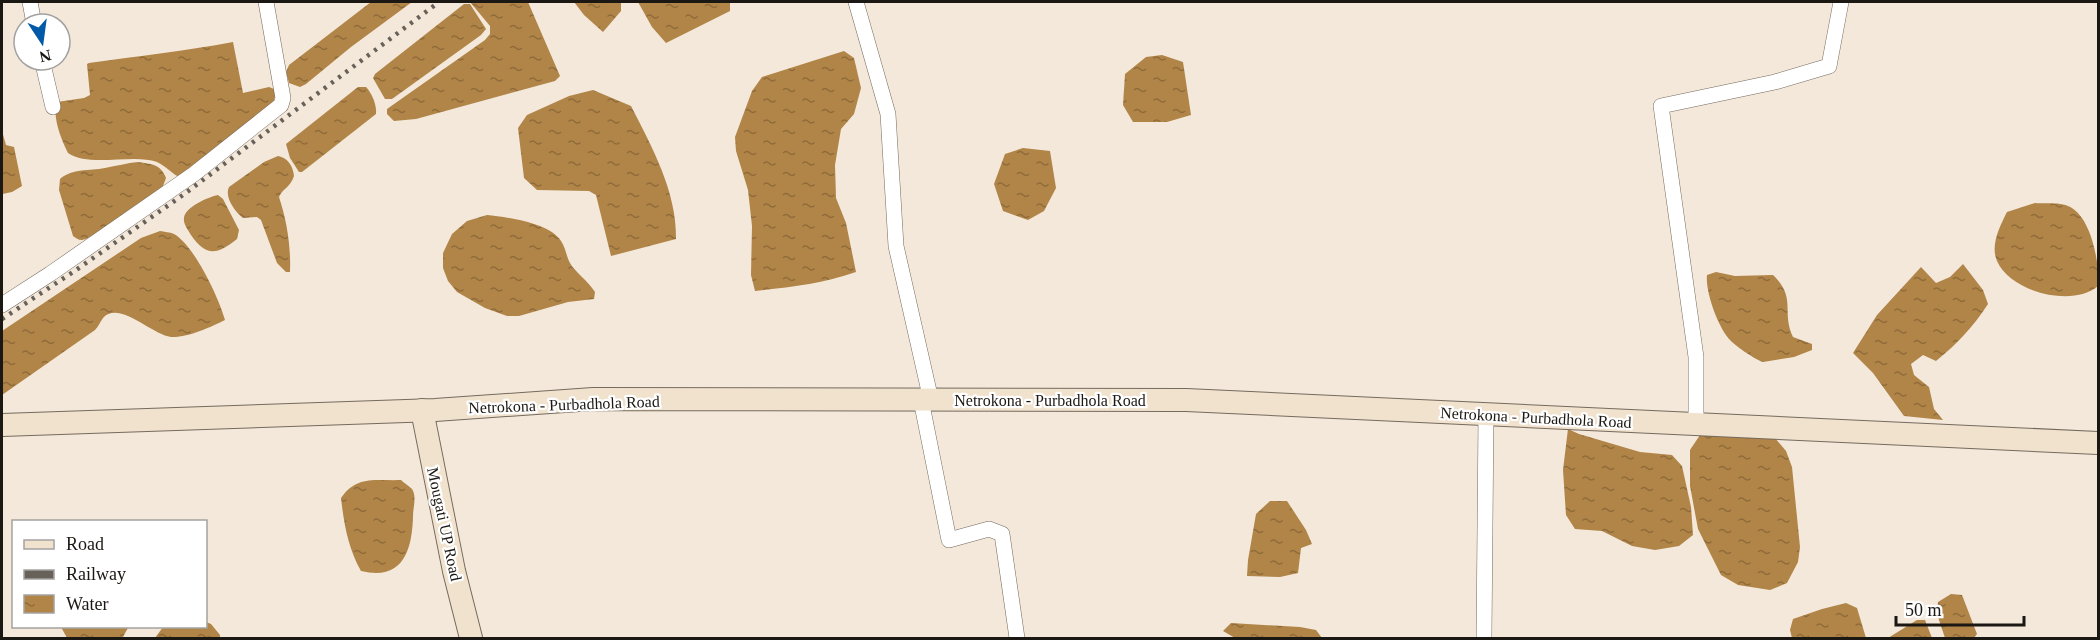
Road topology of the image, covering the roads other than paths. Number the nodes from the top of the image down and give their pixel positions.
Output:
1 (266, 2) edge
2 (856, 2) edge
3 (1841, 2) edge
4 (45, 72) edge
5 (53, 107) dead end
6 (2, 305) edge
7 (926, 400) junction
8 (422, 410) junction
9 (1486, 414) junction
10 (1696, 424) junction
11 (2, 425) edge
12 (2098, 443) edge
13 (471, 639) edge
14 (1017, 639) edge
15 (1484, 639) edge

1 - 6 street
2 - 7 street
3 - 10 street
4 - 5 street
7 - 8 main road, Netrokona - Purbadhola Road
7 - 9 main road, Netrokona - Purbadhola Road
7 - 14 street
8 - 11 main road, Netrokona - Purbadhola Road
8 - 13 main road, Mougati UP Road
9 - 10 main road, Netrokona - Purbadhola Road
9 - 15 street
10 - 12 main road, Netrokona - Purbadhola Road

